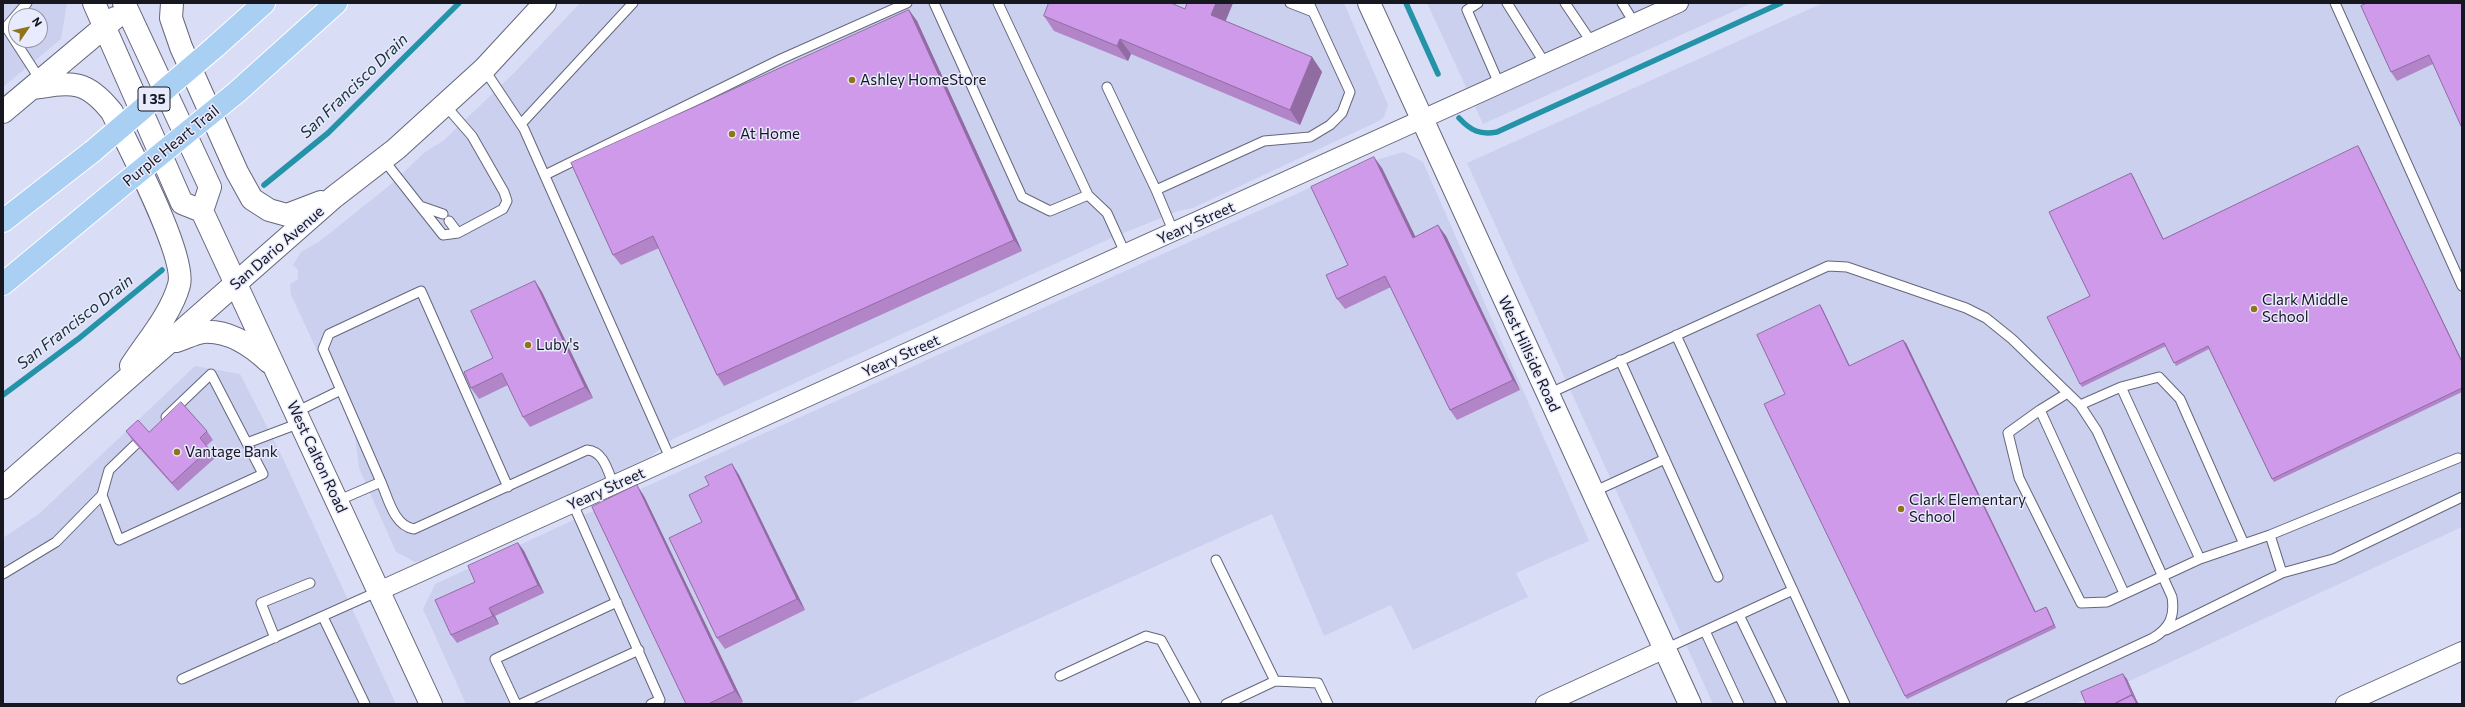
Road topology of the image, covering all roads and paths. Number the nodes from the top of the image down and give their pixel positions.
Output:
1 (27, 3) edge
2 (94, 3) edge
3 (172, 3) edge
4 (264, 3) edge
5 (336, 3) edge
6 (545, 3) edge
7 (633, 3) edge
8 (907, 3) edge
9 (934, 3) edge
10 (998, 3) edge
11 (1290, 3) edge
12 (1369, 3) edge
13 (1478, 3) edge
14 (1507, 3) edge
15 (1565, 3) edge
16 (1622, 3) edge
17 (1679, 3) edge
18 (2335, 3) edge
19 (128, 5) edge
20 (1466, 6) edge
21 (1311, 7) edge
22 (1635, 24) junction
23 (5, 27) edge
24 (104, 27) junction
25 (1592, 43) junction
26 (1546, 65) junction
27 (484, 69) junction
28 (37, 85) junction
29 (1500, 86) junction
30 (1107, 87) dead end
31 (445, 104) junction
32 (3, 112) edge
33 (1423, 121) junction
34 (521, 124) junction
35 (383, 159) junction
36 (545, 175) junction
37 (1156, 190) junction
38 (1088, 195) junction
39 (334, 197) junction
40 (420, 206) junction
41 (202, 211) junction
42 (3, 222) edge
43 (458, 233) junction
44 (1174, 233) junction
45 (1126, 255) junction
46 (3, 284) edge
47 (235, 284) junction
48 (2462, 286) edge
49 (1676, 335) junction
50 (165, 345) junction
51 (1620, 360) junction
52 (274, 367) junction
53 (2121, 387) junction
54 (114, 390) junction
55 (341, 390) junction
56 (1548, 394) junction
57 (2066, 394) junction
58 (2080, 405) junction
59 (2040, 410) junction
60 (298, 417) junction
61 (160, 423) edge
62 (247, 443) junction
63 (136, 444) edge
64 (1665, 458) junction
65 (2458, 458) dead end
66 (671, 460) junction
67 (381, 482) junction
68 (614, 486) junction
69 (508, 487) junction
70 (3, 488) edge
71 (1593, 492) junction
72 (102, 495) junction
73 (2462, 497) edge
74 (337, 501) junction
75 (573, 504) junction
76 (2270, 535) junction
77 (2244, 544) junction
78 (1216, 560) dead end
79 (2200, 560) junction
80 (4, 570) edge
81 (2282, 573) junction
82 (1718, 577) dead end
83 (2163, 577) junction
84 (310, 583) dead end
85 (1793, 590) junction
86 (379, 591) junction
87 (2124, 593) junction
88 (617, 602) junction
89 (1739, 615) junction
90 (323, 617) junction
91 (2166, 630) junction
92 (1705, 632) junction
93 (275, 638) junction
94 (1665, 649) junction
95 (638, 650) junction
96 (2462, 651) edge
97 (1060, 676) dead end
98 (182, 679) dead end
99 (1275, 681) junction
100 (365, 704) edge
101 (431, 704) edge
102 (516, 704) edge
103 (521, 704) edge
104 (651, 704) edge
105 (1196, 704) edge
106 (1226, 704) edge
107 (1328, 704) edge
108 (1546, 704) edge
109 (1690, 704) edge
110 (1739, 704) edge
111 (1782, 704) edge
112 (1845, 704) edge
113 (2011, 704) edge
114 (2346, 704) edge

1 - 23 lane
2 - 24 main road
3 - 39 main road
4 - 42 highway, I 35, bridge
5 - 46 highway, Purple Heart Trail, bridge
6 - 27 main road, San Dario Avenue
7 - 34 lane
8 - 36 lane
9 - 38 lane
10 - 38 lane
11 - 21 lane
12 - 33 main road, West Hillside Road
13 - 20 lane
14 - 26 lane
15 - 25 lane
16 - 22 lane
17 - 22 street, Yeary Street
18 - 48 lane
19 - 24 main road
19 - 41 main road
20 - 29 lane
21 - 37 lane
22 - 25 street, Yeary Street
23 - 28 lane
24 - 28 main road
24 - 41 main road
25 - 26 street, Yeary Street
26 - 29 street, Yeary Street
27 - 31 main road, San Dario Avenue
27 - 34 lane
28 - 32 main road
28 - 54 main road
29 - 33 street, Yeary Street
30 - 37 lane
31 - 35 main road, San Dario Avenue
31 - 43 lane
33 - 44 street, Yeary Street
33 - 56 main road, West Hillside Road
34 - 36 lane
35 - 39 main road, San Dario Avenue
35 - 40 lane
36 - 66 lane
37 - 44 lane
38 - 45 lane
39 - 47 main road, San Dario Avenue
40 - 43 lane
40 - 43 lane
41 - 47 main road, West Calton Road
44 - 45 street, Yeary Street
45 - 66 street, Yeary Street
47 - 50 main road, San Dario Avenue
47 - 52 main road, West Calton Road
49 - 51 lane
49 - 57 lane
49 - 85 lane
50 - 52 main road
50 - 54 main road, San Dario Avenue
51 - 56 lane
51 - 64 lane
52 - 60 main road, West Calton Road
53 - 58 lane
53 - 77 lane
53 - 79 lane
54 - 70 main road, San Dario Avenue
55 - 60 lane
55 - 67 lane
55 - 69 lane
56 - 71 main road, West Hillside Road
57 - 58 lane
57 - 59 lane
58 - 83 lane
59 - 87 lane
59 - 87 lane
60 - 62 lane
60 - 74 main road, West Calton Road
61 - 62 lane
62 - 72 lane
63 - 72 lane
64 - 71 lane
64 - 82 lane
65 - 76 lane
66 - 68 street, Yeary Street
67 - 69 lane
67 - 74 lane
68 - 69 lane
68 - 75 street, Yeary Street
71 - 94 main road, West Hillside Road
72 - 80 lane
73 - 81 lane
74 - 86 main road, West Calton Road
75 - 86 street, Yeary Street
75 - 88 lane
76 - 77 lane
76 - 81 lane
77 - 79 lane
78 - 99 lane
79 - 83 lane
81 - 91 lane
83 - 87 lane
83 - 91 lane
84 - 93 lane
85 - 89 lane
85 - 112 lane
86 - 90 lane
86 - 101 main road, West Calton Road
88 - 95 lane
88 - 102 lane
89 - 92 lane
89 - 111 lane
90 - 93 lane
90 - 100 lane
91 - 113 lane
92 - 94 lane
92 - 110 lane
93 - 98 lane
94 - 108 street
94 - 109 main road, West Hillside Road
95 - 103 lane
95 - 104 lane
96 - 114 street
97 - 105 lane
99 - 106 lane
99 - 107 lane

